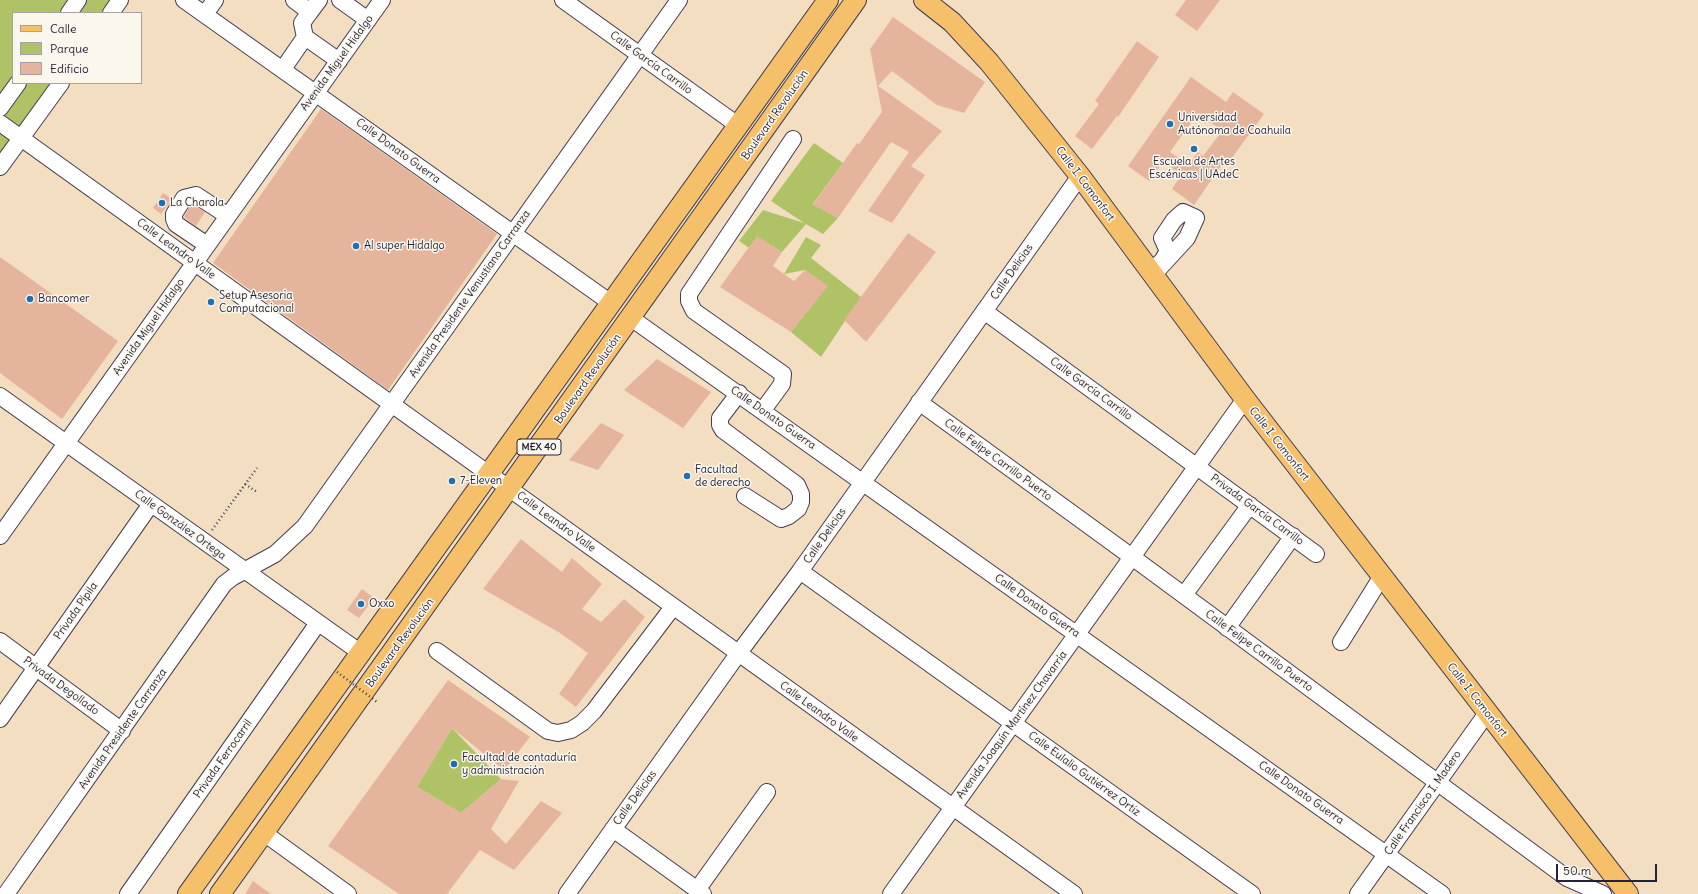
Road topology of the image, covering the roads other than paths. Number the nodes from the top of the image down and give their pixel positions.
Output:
1 (78, 0) edge
2 (120, 0) edge
3 (184, 0) edge
4 (215, 0) edge
5 (294, 0) edge
6 (340, 0) edge
7 (382, 0) edge
8 (563, 0) edge
9 (679, 0) edge
10 (828, 0) edge
11 (856, 0) edge
12 (924, 0) edge
13 (314, 6) edge
14 (70, 12) edge
15 (112, 12) edge
16 (205, 14) junction
17 (368, 20) junction
18 (305, 37) junction
19 (640, 55) junction
20 (339, 61) junction
21 (283, 69) junction
22 (17, 84) edge
23 (60, 84) edge
24 (316, 92) junction
25 (0, 108) edge
26 (0, 123) edge
27 (738, 126) junction
28 (21, 138) junction
29 (793, 139) dead end
30 (0, 167) edge
31 (1080, 176) junction
32 (228, 216) junction
33 (512, 233) junction
34 (207, 245) junction
35 (195, 263) junction
36 (611, 303) junction
37 (984, 311) junction
38 (631, 318) junction
39 (739, 393) junction
40 (0, 396) edge
41 (1245, 399) junction
42 (919, 402) junction
43 (392, 404) junction
44 (763, 410) junction
45 (66, 443) junction
46 (1197, 466) junction
47 (489, 474) junction
48 (863, 482) junction
49 (510, 489) junction
50 (744, 496) dead end
51 (151, 504) junction
52 (1250, 505) junction
53 (0, 536) edge
54 (1293, 536) junction
55 (1316, 554) dead end
56 (1132, 557) junction
57 (245, 570) junction
58 (800, 571) junction
59 (1382, 576) junction
60 (1184, 595) junction
61 (673, 606) junction
62 (318, 623) junction
63 (1228, 628) junction
64 (1077, 634) junction
65 (0, 640) edge
66 (1341, 642) dead end
67 (437, 651) dead end
68 (361, 653) junction
69 (738, 654) junction
70 (36, 667) junction
71 (1487, 713) junction
72 (0, 719) edge
73 (1013, 723) junction
74 (122, 731) junction
75 (1437, 783) junction
76 (767, 792) dead end
77 (953, 807) junction
78 (613, 829) junction
79 (264, 833) junction
80 (1386, 854) junction
81 (700, 892) edge
82 (6, 894) edge
83 (128, 894) edge
84 (188, 894) edge
85 (220, 894) edge
86 (348, 894) edge
87 (567, 894) edge
88 (891, 894) edge
89 (1074, 894) edge
90 (1252, 894) edge
91 (1358, 894) edge
92 (1442, 894) edge
93 (1603, 894) edge
94 (1628, 894) edge

1 - 14 street
2 - 15 street
3 - 16 street, Calle Donato Guerra
4 - 16 street
5 - 13 street
6 - 17 street
7 - 17 street, Avenida Miguel Hidalgo
8 - 19 street, Calle García Carrillo
9 - 19 street, Avenida Presidente Venustiano Carranza
10 - 27 main road, MEX 40
11 - 38 main road, Boulevard Revolución / MEX 40
12 - 31 main road, Calle I. Comonfort
13 - 18 street
16 - 21 street, Calle Donato Guerra
17 - 20 street, Avenida Miguel Hidalgo
18 - 20 street
18 - 21 street
19 - 27 street, Calle García Carrillo
19 - 33 street, Avenida Presidente Venustiano Carranza
20 - 24 street, Avenida Miguel Hidalgo
21 - 24 street, Calle Donato Guerra
22 - 25 street
23 - 28 street
24 - 32 street, Avenida Miguel Hidalgo
24 - 33 street, Calle Donato Guerra
26 - 28 street, Calle Leandro Valle
27 - 36 main road, MEX 40
28 - 30 street
28 - 35 street, Calle Leandro Valle
29 - 44 street
31 - 37 street, Calle Delicias
31 - 41 main road, Calle I. Comonfort
32 - 34 street, Avenida Miguel Hidalgo
32 - 34 street
33 - 36 street, Calle Donato Guerra
33 - 43 street, Avenida Presidente Venustiano Carranza
34 - 35 street, Avenida Miguel Hidalgo
35 - 43 street, Calle Leandro Valle
35 - 45 street, Avenida Miguel Hidalgo
36 - 47 main road, MEX 40
37 - 42 street, Calle Delicias
37 - 46 street, Calle García Carrillo
38 - 39 street, Calle Donato Guerra
38 - 49 main road, Boulevard Revolución / MEX 40
39 - 44 street, Calle Donato Guerra
39 - 50 street
40 - 45 street, Calle González Ortega
41 - 46 street, Avenida Joaquín Martínez Chavarría
41 - 59 main road, Calle I. Comonfort
42 - 48 street, Calle Delicias
42 - 56 street, Calle Felipe Carrillo Puerto
43 - 47 street, Calle Leandro Valle
43 - 57 street, Avenida Presidente Venustiano Carranza
44 - 48 street, Calle Donato Guerra
45 - 51 street, Calle González Ortega
45 - 53 street, Avenida Miguel Hidalgo
46 - 52 street, Privada García Carrillo
46 - 56 street, Avenida Joaquín Martínez Chavarría
47 - 49 street, Calle Leandro Valle
47 - 68 main road, MEX 40
48 - 58 street, Calle Delicias
48 - 64 street, Calle Donato Guerra
49 - 61 street, Calle Leandro Valle
49 - 79 main road, Boulevard Revolución / MEX 40
51 - 57 street, Calle González Ortega
51 - 70 street, Privada Pípila
52 - 54 street, Privada García Carrillo
52 - 60 street
54 - 55 street, Privada García Carrillo
54 - 63 street
56 - 60 street, Calle Felipe Carrillo Puerto
56 - 64 street, Avenida Joaquín Martínez Chavarría
57 - 62 street, Calle González Ortega
57 - 74 street, Avenida Presidente Carranza
58 - 69 street, Calle Delicias
58 - 73 street, Calle Eulalio Gutiérrez Ortiz
59 - 66 street
59 - 71 main road, Calle I. Comonfort
60 - 63 street, Calle Felipe Carrillo Puerto
61 - 67 street
61 - 69 street, Calle Leandro Valle
62 - 68 street, Calle González Ortega
62 - 83 street, Privada Ferrocarril
63 - 75 street, Calle Felipe Carrillo Puerto
64 - 73 street, Avenida Joaquín Martínez Chavarría
64 - 80 street, Calle Donato Guerra
65 - 70 street, Privada Degollado
68 - 84 main road, MEX 40
69 - 77 street, Calle Leandro Valle
69 - 78 street, Calle Delicias
70 - 72 street, Privada Pípila
70 - 74 street, Privada Degollado
71 - 75 street, Calle Francisco I. Madero
71 - 94 main road, Calle I. Comonfort
73 - 77 street, Avenida Joaquín Martínez Chavarría
73 - 90 street, Calle Eulalio Gutiérrez Ortiz
74 - 82 street, Avenida Presidente Carranza
75 - 80 street, Calle Francisco I. Madero
75 - 93 street, Calle Felipe Carrillo Puerto
76 - 81 street
77 - 88 street, Avenida Joaquín Martínez Chavarría
77 - 89 street, Calle Leandro Valle
78 - 81 street
78 - 87 street, Calle Delicias
79 - 85 main road, Boulevard Revolución / MEX 40
79 - 86 street
80 - 91 street, Calle Francisco I. Madero
80 - 92 street, Calle Donato Guerra

